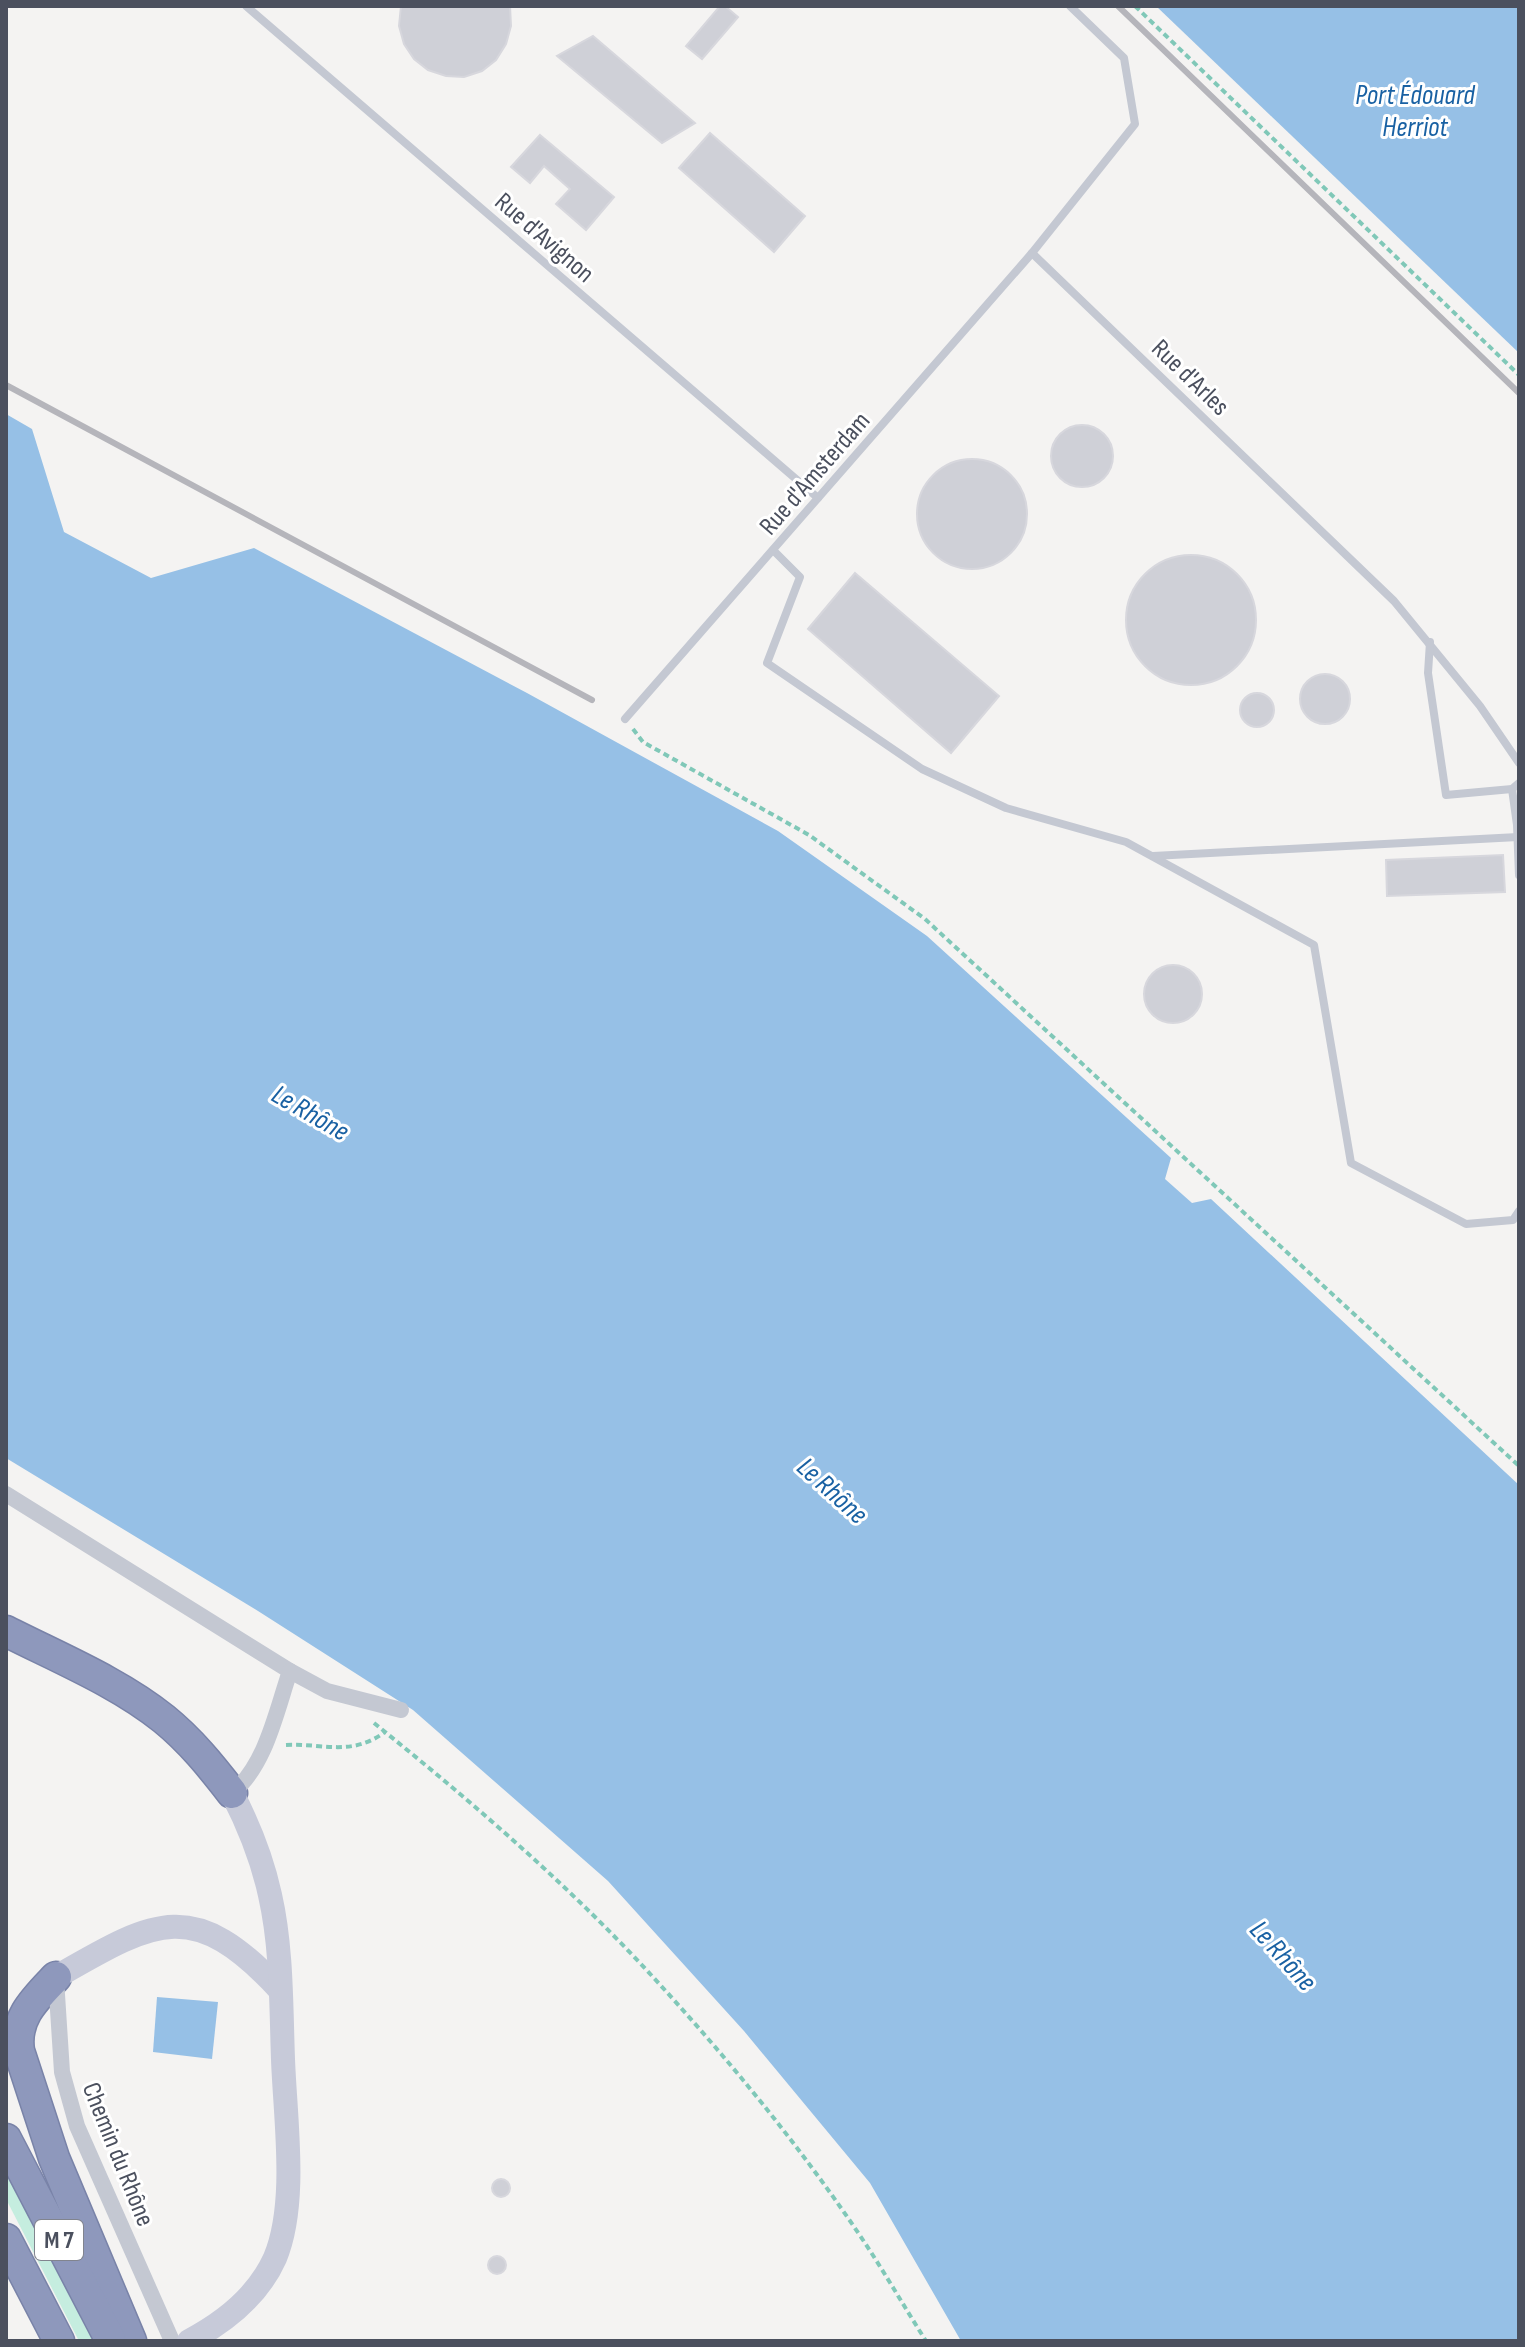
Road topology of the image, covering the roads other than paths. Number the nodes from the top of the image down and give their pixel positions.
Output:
1 (246, 6) edge
2 (1070, 6) edge
3 (1032, 253) junction
4 (818, 498) junction
5 (773, 550) junction
6 (1430, 642) junction
7 (625, 719) road end
8 (1519, 763) edge
9 (1515, 786) edge
10 (1518, 837) edge
11 (1152, 857) junction
12 (1519, 875) edge
13 (1519, 1211) edge
14 (6, 1494) edge
15 (6, 1631) edge
16 (290, 1671) junction
17 (401, 1710) dead end
18 (232, 1793) junction
19 (56, 1977) junction
20 (280, 1990) junction
21 (6, 2139) edge
22 (6, 2239) edge
23 (194, 2338) edge
24 (59, 2341) edge
25 (111, 2341) edge
26 (131, 2341) edge
27 (172, 2341) edge

1 - 4 lane, Rue d'Avignon
2 - 3 lane
3 - 4 lane, Rue d'Amsterdam
3 - 6 lane, Rue d'Arles
4 - 5 lane, Rue d'Amsterdam
5 - 7 lane, Rue d'Amsterdam
5 - 11 lane
6 - 8 lane, Rue d'Arles
6 - 9 lane
9 - 10 lane
10 - 11 lane
10 - 12 lane
11 - 13 lane
14 - 16 street
15 - 18 highway
16 - 17 street
16 - 18 street
18 - 20 street
19 - 20 street
19 - 26 highway
19 - 27 street, Chemin du Rhône
20 - 23 street
21 - 25 highway, M 7
22 - 24 highway, M 7

